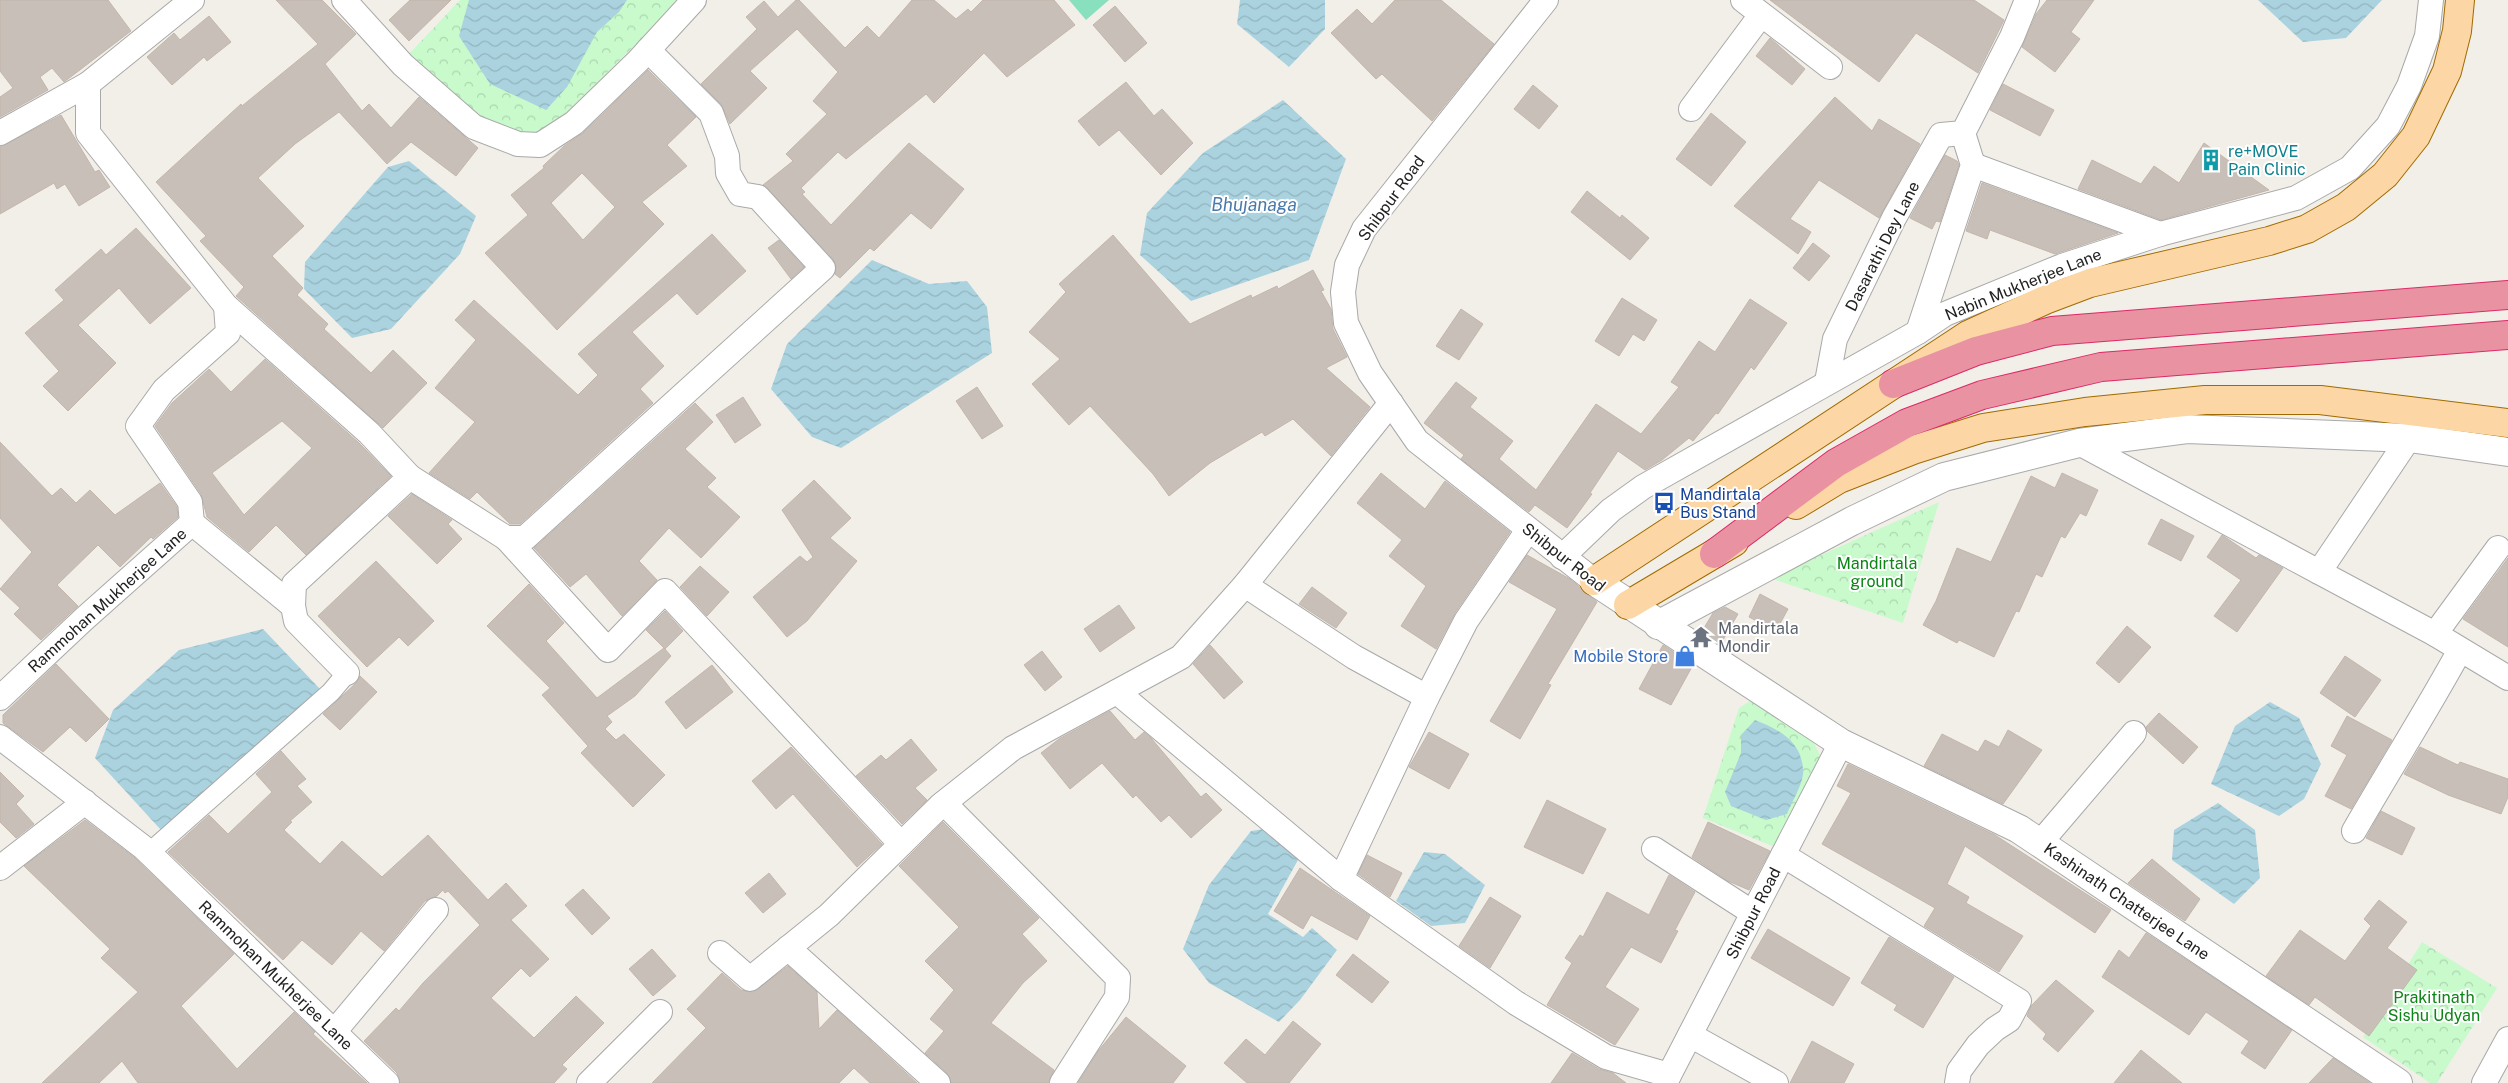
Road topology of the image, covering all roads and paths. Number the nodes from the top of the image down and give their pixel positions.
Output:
1 (192, 0) edge
2 (344, 0) edge
3 (694, 0) edge
4 (1546, 0) edge
5 (2027, 0) edge
6 (2431, 0) edge
7 (2460, 0) edge
8 (1752, 7) edge
9 (648, 50) junction
10 (1830, 67) dead end
11 (88, 84) junction
12 (1691, 108) dead end
13 (0, 133) edge
14 (1963, 133) junction
15 (1973, 165) junction
16 (2160, 234) junction
17 (2508, 295) edge
18 (226, 306) junction
19 (1918, 332) junction
20 (2508, 335) edge
21 (1827, 382) junction
22 (1893, 384) junction
23 (1391, 403) junction
24 (2508, 423) edge
25 (2409, 438) junction
26 (2079, 443) junction
27 (2508, 452) edge
28 (410, 477) junction
29 (192, 523) junction
30 (1528, 530) junction
31 (506, 538) junction
32 (2498, 548) dead end
33 (1714, 554) junction
34 (1562, 557) junction
35 (2319, 572) junction
36 (1594, 581) junction
37 (1245, 585) junction
38 (1628, 605) junction
39 (293, 606) junction
40 (1658, 625) junction
41 (2435, 634) junction
42 (2460, 650) junction
43 (347, 673) joint
44 (2508, 678) edge
45 (1117, 692) junction
46 (1427, 697) junction
47 (0, 698) edge
48 (2134, 733) dead end
49 (0, 737) edge
50 (1841, 743) junction
51 (85, 802) junction
52 (944, 803) junction
53 (2354, 831) dead end
54 (2040, 843) junction
55 (901, 844) junction
56 (1654, 849) dead end
57 (149, 853) junction
58 (1783, 855) junction
59 (0, 868) edge
60 (1341, 879) junction
61 (436, 910) dead end
62 (1753, 913) junction
63 (788, 948) junction
64 (720, 953) dead end
65 (660, 1012) dead end
66 (334, 1032) junction
67 (1690, 1034) junction
68 (2508, 1039) edge
69 (1667, 1079) edge
70 (387, 1083) edge
71 (589, 1083) edge
72 (938, 1083) edge
73 (1062, 1083) edge
74 (1776, 1083) edge
75 (1957, 1083) edge
76 (2398, 1083) edge
77 (2484, 1083) edge

1 - 11 street
2 - 9 street
3 - 9 street
4 - 23 street, Shibpur Road
5 - 14 street
6 - 16 street, Nabin Mukherjee Lane
7 - 22 main road
8 - 10 street
8 - 12 street
9 - 31 street
11 - 13 street
11 - 18 street
14 - 15 street
14 - 21 street, Dasarathi Dey Lane
15 - 16 street
15 - 19 street
16 - 19 street, Nabin Mukherjee Lane
17 - 22 highway
18 - 28 street
18 - 29 street, Rammohan Mukherjee Lane
19 - 21 street, Nabin Mukherjee Lane
20 - 33 highway
21 - 34 street, Nabin Mukherjee Lane
22 - 36 main road
23 - 30 street, Shibpur Road
23 - 37 street
24 - 33 main road
25 - 26 street
25 - 27 street
25 - 35 street
26 - 35 street
26 - 40 street
28 - 31 street
28 - 39 street
29 - 39 street
29 - 47 street, Rammohan Mukherjee Lane
30 - 34 street, Shibpur Road
30 - 46 street
31 - 55 street
32 - 41 street
33 - 38 main road
34 - 36 street, Shibpur Road
35 - 41 street
36 - 38 street, Shibpur Road
37 - 45 street
37 - 46 street
38 - 40 street, Shibpur Road
39 - 43 street
40 - 50 street, Shibpur Road
41 - 42 street
42 - 44 street
42 - 53 street
43 - 57 street
45 - 52 street
45 - 60 street
46 - 60 street
48 - 54 street
49 - 51 street, Rammohan Mukherjee Lane
50 - 54 street, Kashinath Chatterjee Lane
50 - 58 street, Shibpur Road
51 - 57 street, Rammohan Mukherjee Lane
51 - 59 street
52 - 55 street
52 - 73 street
54 - 76 street, Kashinath Chatterjee Lane
55 - 63 street
56 - 62 street
57 - 66 street, Rammohan Mukherjee Lane
58 - 62 street, Shibpur Road
58 - 75 street
60 - 69 street
61 - 66 street
62 - 67 street, Shibpur Road
63 - 64 street
63 - 72 street
65 - 71 street
66 - 70 street, Rammohan Mukherjee Lane
67 - 69 street, Shibpur Road
67 - 74 street
68 - 77 street

